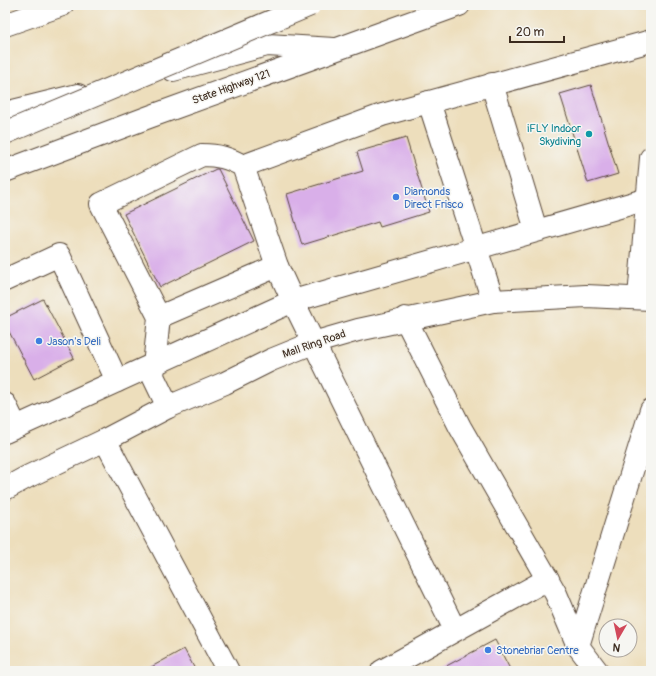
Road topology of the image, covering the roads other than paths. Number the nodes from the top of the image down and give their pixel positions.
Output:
1 (62, 5) edge
2 (310, 5) edge
3 (459, 5) edge
4 (5, 25) edge
5 (650, 46) edge
6 (334, 50) junction
7 (492, 84) junction
8 (429, 102) junction
9 (5, 113) edge
10 (5, 133) edge
11 (651, 158) edge
12 (243, 166) junction
13 (5, 171) edge
14 (649, 197) edge
15 (536, 230) junction
16 (475, 248) junction
17 (647, 251) edge
18 (277, 266) junction
19 (5, 280) edge
20 (645, 298) edge
21 (293, 301) junction
22 (493, 301) junction
23 (159, 317) junction
24 (405, 318) junction
25 (313, 343) junction
26 (154, 364) junction
27 (117, 381) junction
28 (5, 404) edge
29 (168, 407) junction
30 (651, 410) edge
31 (11, 430) edge
32 (105, 440) junction
33 (5, 489) edge
34 (548, 579) junction
35 (455, 630) junction
36 (578, 646) junction
37 (228, 671) edge
38 (382, 671) edge
39 (597, 671) edge

1 - 4 main road
2 - 10 main road, bridge
3 - 6 main road, State Highway 121
5 - 7 main road
6 - 9 main road
6 - 13 main road, State Highway 121
7 - 8 main road
7 - 15 main road
8 - 12 main road
8 - 16 main road
11 - 14 main road
12 - 18 main road
12 - 23 main road
14 - 15 main road
14 - 17 main road
15 - 16 main road
16 - 21 main road
16 - 22 main road
17 - 20 main road
18 - 21 main road
18 - 23 main road
19 - 27 main road
20 - 22 main road, Mall Ring Road
21 - 25 main road
21 - 26 main road
22 - 24 main road, Mall Ring Road
23 - 26 main road
24 - 25 main road, Mall Ring Road
24 - 34 main road
25 - 29 main road, Mall Ring Road
25 - 35 main road
26 - 27 main road
26 - 29 main road
27 - 31 main road
28 - 31 main road
29 - 32 main road, Mall Ring Road
30 - 36 main road
32 - 33 main road, Mall Ring Road
32 - 37 main road
34 - 35 main road
34 - 36 main road
35 - 38 main road
36 - 39 main road

